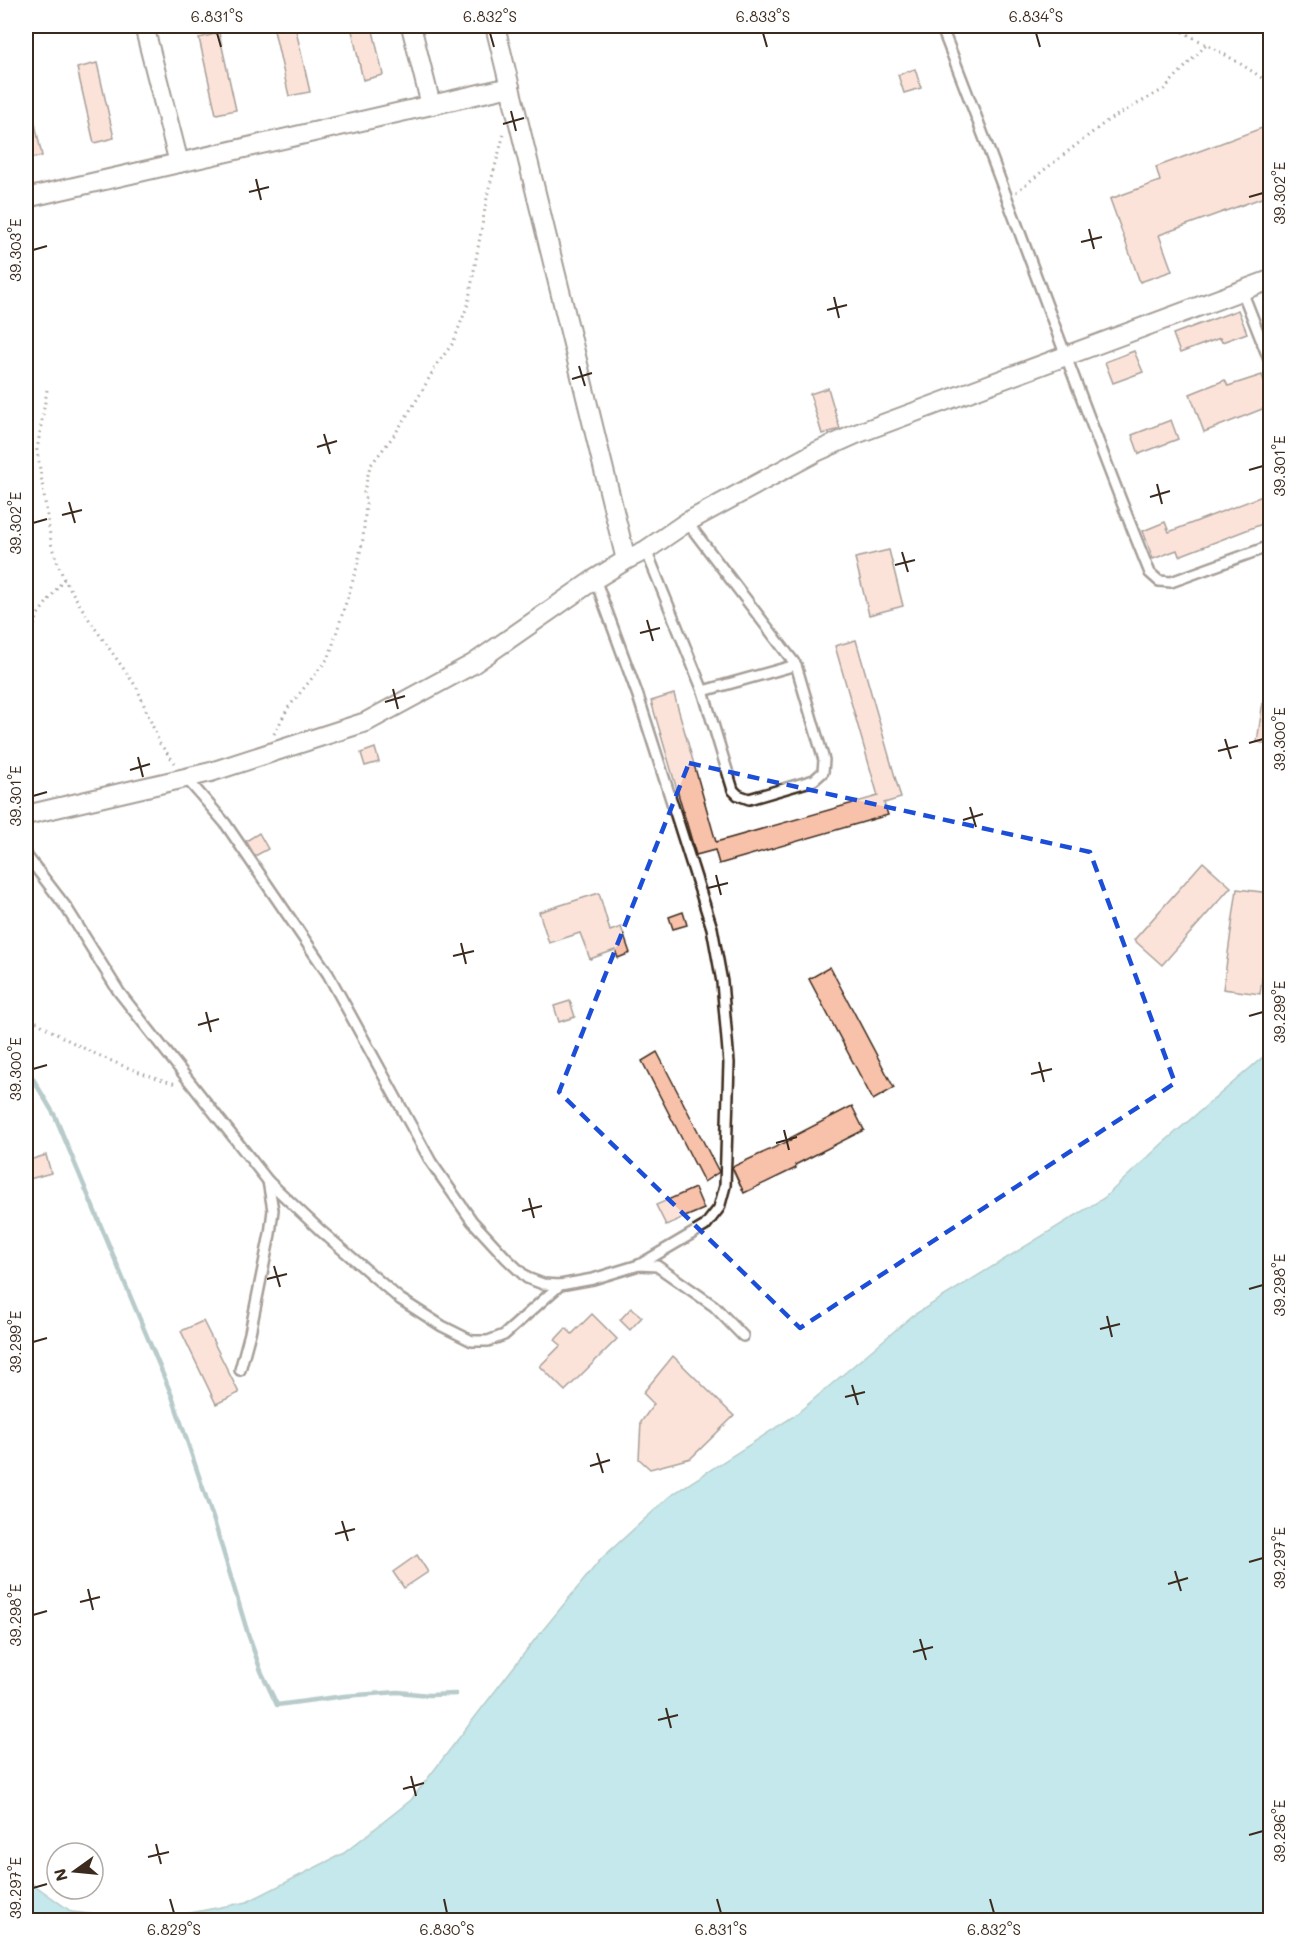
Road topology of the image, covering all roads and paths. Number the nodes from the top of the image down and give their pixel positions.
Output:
1 (144, 26) edge
2 (411, 26) edge
3 (495, 26) edge
4 (941, 26) edge
5 (1172, 26) edge
6 (1207, 45) junction
7 (1270, 84) edge
8 (512, 94) junction
9 (431, 105) junction
10 (179, 163) junction
11 (26, 198) edge
12 (1007, 199) junction
13 (1270, 280) edge
14 (1242, 291) junction
15 (1065, 357) junction
16 (1270, 362) edge
17 (48, 390) dead end
18 (687, 522) junction
19 (1270, 546) edge
20 (646, 550) junction
21 (626, 560) junction
22 (64, 579) junction
23 (595, 579) junction
24 (26, 648) edge
25 (796, 665) junction
26 (703, 691) junction
27 (260, 756) junction
28 (187, 778) junction
29 (26, 815) edge
30 (26, 855) edge
31 (26, 1015) edge
32 (195, 1090) junction
33 (268, 1181) junction
34 (639, 1265) junction
35 (560, 1285) junction
36 (742, 1336) dead end
37 (240, 1370) dead end

1 - 10 street
2 - 9 street
3 - 8 street
4 - 12 lane
5 - 6 path
6 - 7 path
6 - 12 path
8 - 9 street
8 - 21 street
8 - 27 path
9 - 10 street
10 - 11 street
12 - 15 lane
13 - 14 street
14 - 15 street
14 - 16 lane
15 - 18 street
15 - 19 lane
17 - 22 path
18 - 20 street
18 - 25 lane
20 - 21 street
20 - 26 lane
21 - 23 street
22 - 24 path
22 - 28 path
23 - 27 street
23 - 34 lane
25 - 26 lane
25 - 26 lane
27 - 28 street
28 - 29 street
28 - 35 lane
30 - 32 lane
31 - 32 path
32 - 33 lane
33 - 35 lane
33 - 37 lane
34 - 35 lane
34 - 36 lane

